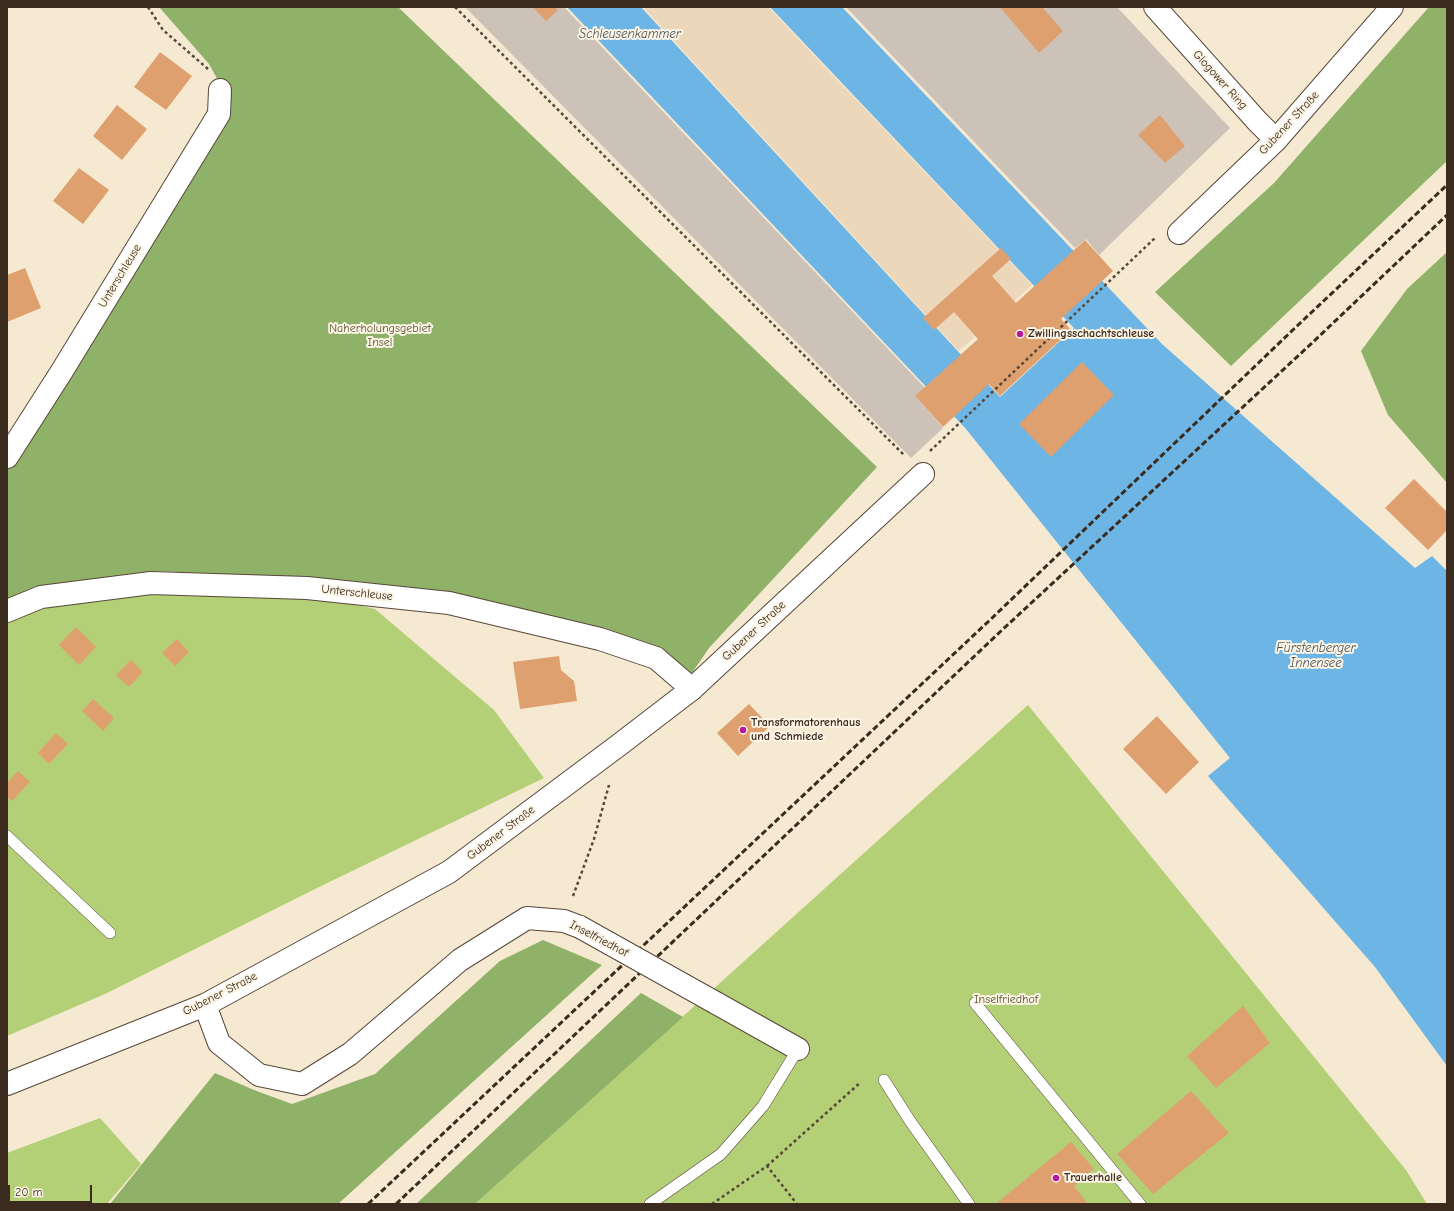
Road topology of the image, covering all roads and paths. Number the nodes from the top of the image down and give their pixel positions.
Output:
1 (148, 7) edge
2 (455, 7) edge
3 (1392, 7) edge
4 (1166, 11) edge
5 (220, 90) joint
6 (1276, 140) junction
7 (1168, 234) joint
8 (931, 450) dead end
9 (7, 457) edge
10 (924, 474) joint
11 (7, 611) edge
12 (692, 689) junction
13 (609, 784) dead end
14 (7, 836) edge
15 (572, 924) junction
16 (110, 933) dead end
17 (974, 1003) dead end
18 (205, 1004) junction
19 (798, 1049) joint
20 (884, 1080) dead end
21 (861, 1082) dead end
22 (7, 1084) edge
23 (766, 1166) junction
24 (650, 1204) edge
25 (712, 1204) edge
26 (796, 1204) edge
27 (969, 1204) edge
28 (1140, 1204) edge

1 - 5 path
2 - 10 path
3 - 6 street, Gubener Straße
4 - 6 street, Glogower Ring
5 - 9 street, Unterschleuse
6 - 7 street, Gubener Straße
7 - 8 path
10 - 12 street, Gubener Straße
11 - 12 street, Unterschleuse
12 - 18 street, Gubener Straße
13 - 15 path
14 - 16 lane
15 - 18 street, Inselfriedhof
15 - 19 street, Inselfriedhof, bridge
17 - 28 lane
18 - 22 street, Gubener Straße
19 - 24 lane, Inselfriedhof
20 - 27 lane
21 - 23 path
23 - 25 path
23 - 26 path

